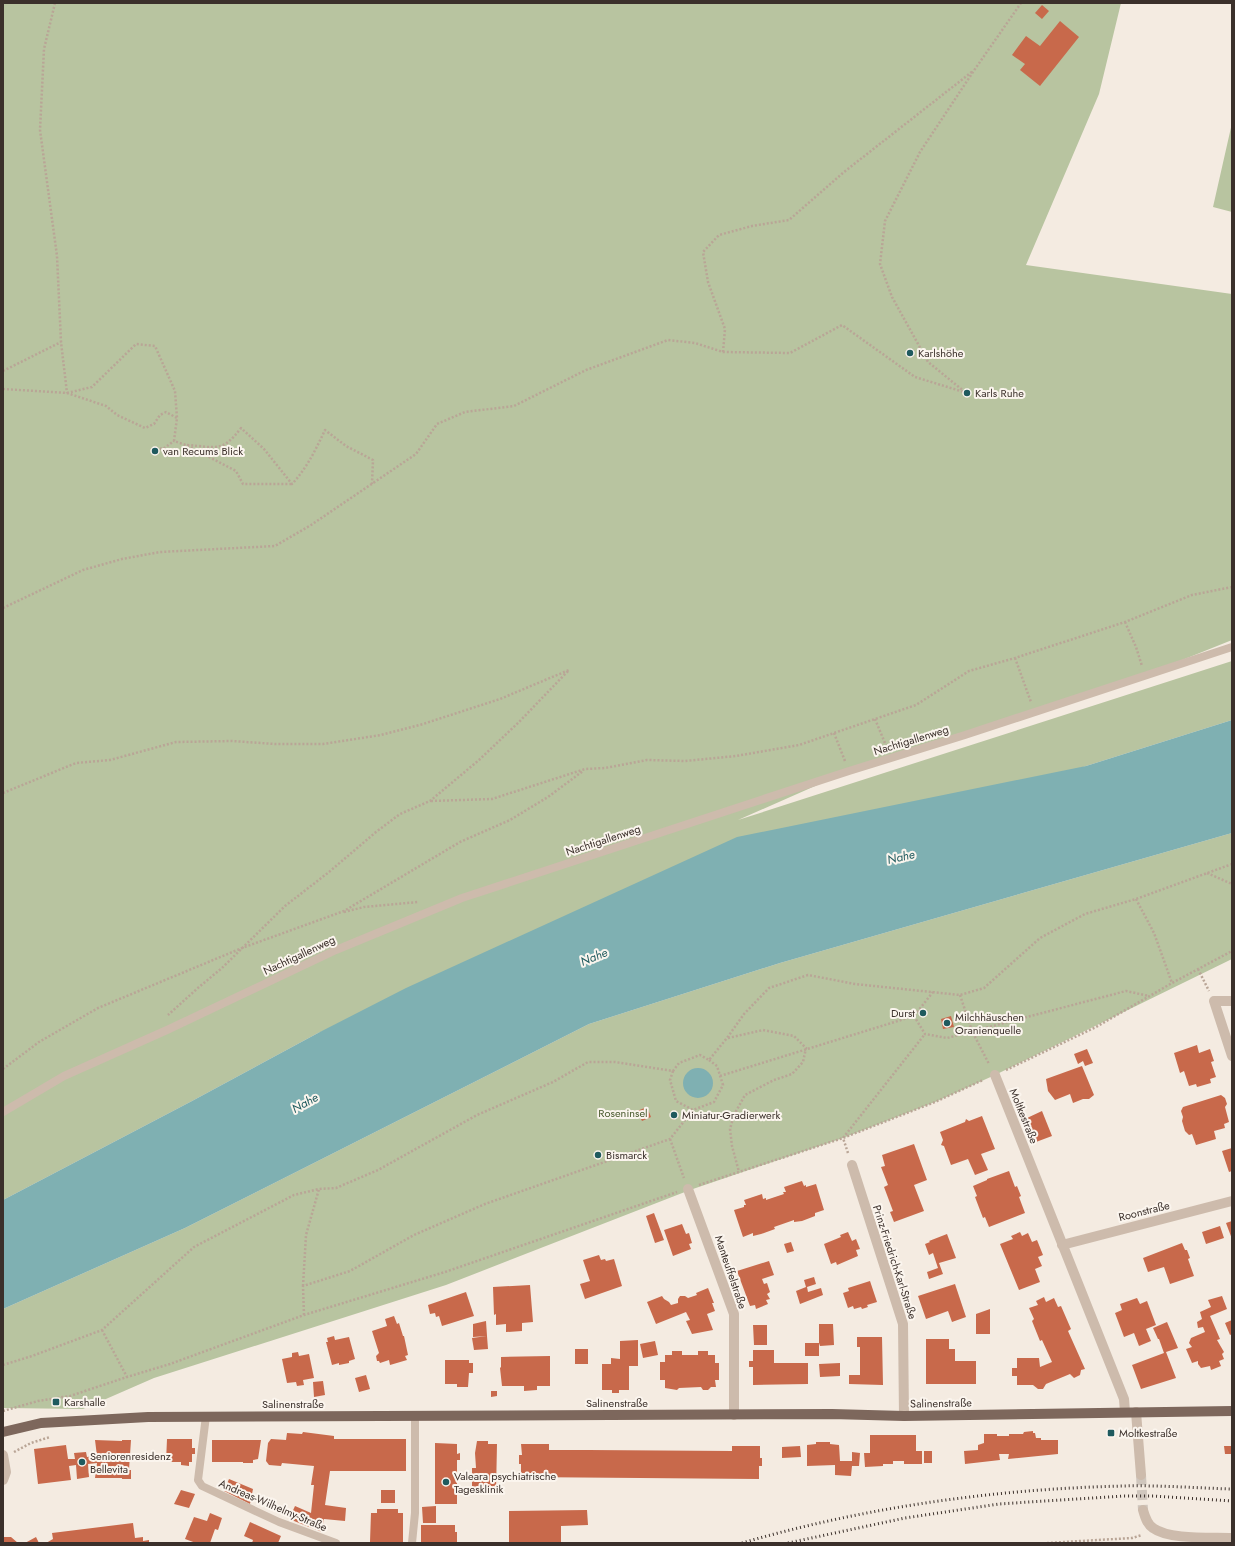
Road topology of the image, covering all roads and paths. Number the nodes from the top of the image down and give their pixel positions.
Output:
1 (55, 3) edge
2 (1021, 3) edge
3 (975, 69) junction
4 (61, 342) junction
5 (723, 352) junction
6 (3, 371) edge
7 (3, 389) edge
8 (67, 394) junction
9 (177, 418) junction
10 (174, 441) junction
11 (186, 445) junction
12 (156, 448) dead end
13 (292, 484) junction
14 (372, 484) junction
15 (1232, 587) edge
16 (3, 608) edge
17 (1125, 622) junction
18 (1232, 647) edge
19 (1015, 658) junction
20 (1138, 658) dead end
21 (1030, 699) dead end
22 (875, 719) junction
23 (834, 733) junction
24 (885, 744) dead end
25 (844, 759) dead end
26 (585, 769) junction
27 (3, 793) edge
28 (430, 801) junction
29 (1232, 864) edge
30 (1207, 873) junction
31 (1232, 884) edge
32 (1136, 899) junction
33 (424, 902) dead end
34 (340, 913) junction
35 (242, 948) junction
36 (1198, 969) dead end
37 (1172, 983) dead end
38 (934, 992) junction
39 (960, 995) junction
40 (1150, 996) dead end
41 (1214, 1001) junction
42 (1232, 1001) edge
43 (914, 1016) junction
44 (167, 1030) junction
45 (972, 1031) junction
46 (925, 1034) junction
47 (727, 1038) junction
48 (806, 1048) junction
49 (1232, 1056) edge
50 (710, 1060) junction
51 (3, 1069) edge
52 (672, 1071) junction
53 (995, 1075) joint
54 (720, 1076) junction
55 (693, 1110) junction
56 (3, 1112) edge
57 (670, 1139) junction
58 (852, 1165) joint
59 (739, 1172) dead end
60 (319, 1189) junction
61 (688, 1189) joint
62 (1232, 1201) edge
63 (1062, 1245) junction
64 (303, 1286) junction
65 (304, 1315) dead end
66 (102, 1330) junction
67 (3, 1365) edge
68 (3, 1411) edge
69 (1232, 1411) edge
70 (1125, 1412) junction
71 (1136, 1412) junction
72 (734, 1415) junction
73 (206, 1416) junction
74 (415, 1416) junction
75 (904, 1416) junction
76 (3, 1432) edge
77 (3, 1455) edge
78 (1141, 1475) tunnel mouth
79 (3, 1480) edge
80 (1143, 1510) tunnel mouth
81 (1152, 1528) junction
82 (1232, 1538) edge
83 (1193, 1540) edge
84 (336, 1543) edge
85 (412, 1543) edge
86 (1046, 1543) edge

1 - 4 path
2 - 3 path
3 - 5 path
3 - 5 path
4 - 6 path
4 - 8 path
5 - 14 path
7 - 8 path
8 - 9 path
8 - 9 path
9 - 10 path
10 - 11 path
10 - 12 path
11 - 13 path
11 - 13 path
13 - 14 path
14 - 16 path
15 - 17 path
17 - 19 path
17 - 20 path
18 - 44 lane, Nachtigallenweg
19 - 21 path
19 - 22 path
22 - 23 path
22 - 24 path
23 - 25 path
23 - 26 path
26 - 28 path
26 - 34 path
27 - 28 path
28 - 35 path
29 - 30 path
30 - 31 path
30 - 32 path
32 - 37 path
32 - 39 path
33 - 34 path
34 - 35 path
35 - 44 path
35 - 51 path
36 - 41 path
38 - 39 path
38 - 43 path
38 - 47 path
39 - 45 path
40 - 45 path
41 - 42 street
41 - 49 street
43 - 46 path
43 - 48 path
44 - 56 lane, Nachtigallenweg
45 - 46 path
45 - 53 path
46 - 58 path
47 - 48 path
47 - 50 path
48 - 54 path
48 - 59 path
50 - 52 path
50 - 54 path
52 - 55 path
52 - 60 path
53 - 63 street, Moltkestraße
54 - 55 path
55 - 57 path
57 - 61 path
57 - 64 path
58 - 75 street, Prinz-Friedrich-Karl-Straße
60 - 64 path
60 - 66 path
61 - 72 street, Manteuffelstraße
62 - 63 street, Roonstraße
63 - 70 street, Moltkestraße
64 - 65 path
66 - 67 path
66 - 68 path
69 - 71 main road, Salinenstraße
70 - 71 main road, Salinenstraße
70 - 75 main road, Salinenstraße
71 - 78 street
72 - 74 main road, Salinenstraße
72 - 75 main road, Salinenstraße
73 - 74 main road, Salinenstraße
73 - 76 main road, Salinenstraße
73 - 84 lane, Andreas-Wilhelmy-Straße
74 - 85 lane
77 - 79 street
80 - 81 street
81 - 83 street
81 - 86 path
82 - 83 street

